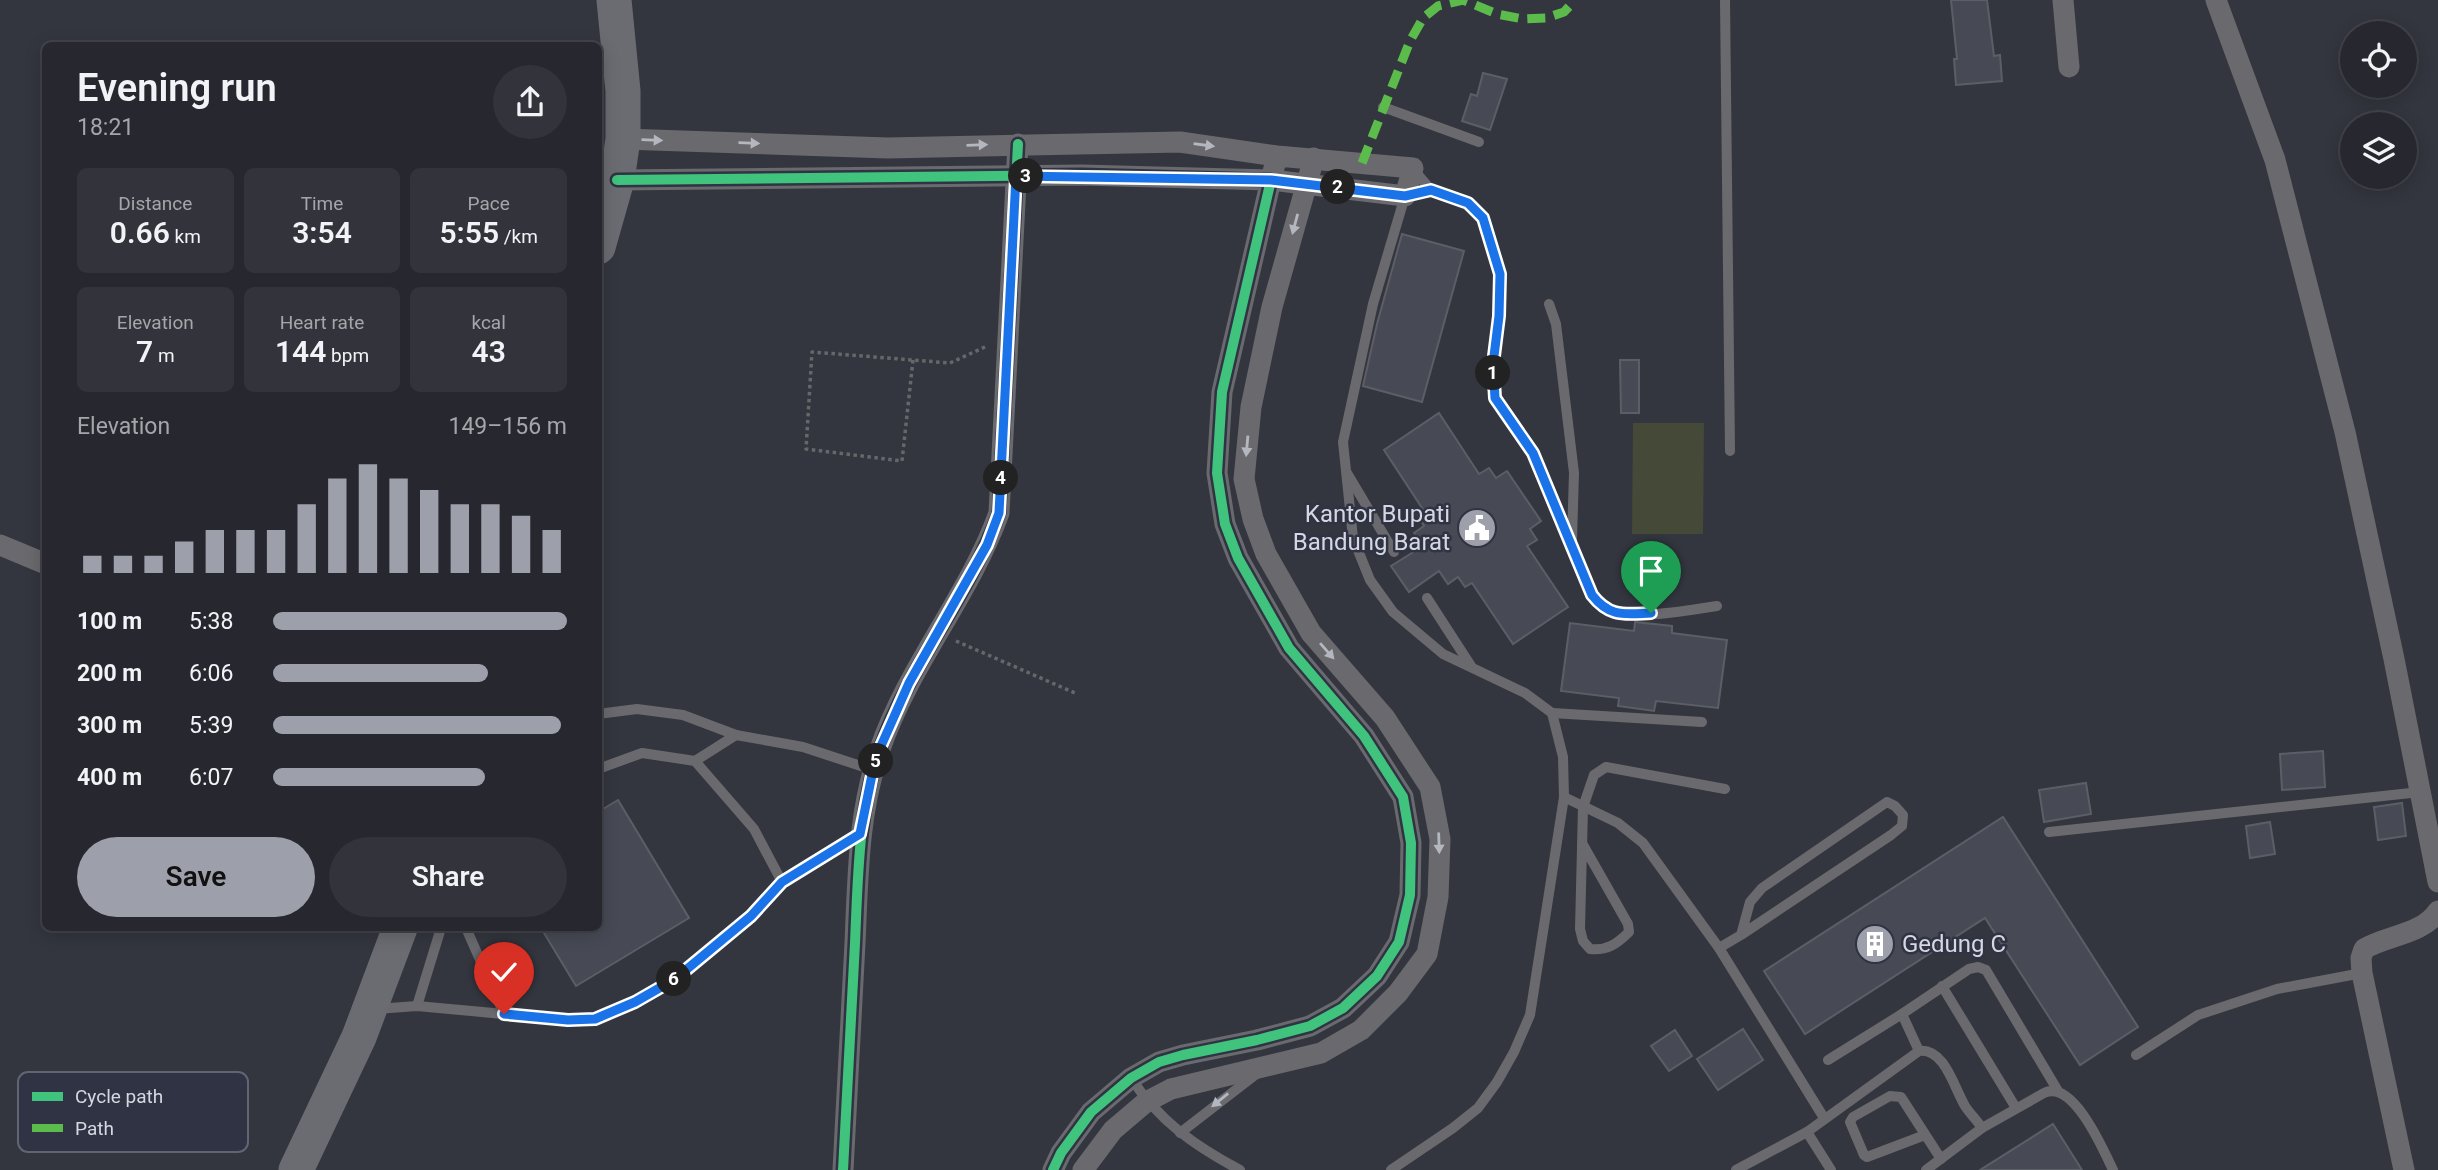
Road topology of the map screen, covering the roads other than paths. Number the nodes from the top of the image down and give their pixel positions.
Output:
1 (614, 0) edge
2 (1725, 0) edge
3 (2063, 0) edge
4 (2216, 0) edge
5 (2070, 67) dead end
6 (1383, 107) dead end
7 (1479, 142) dead end
8 (1018, 144) junction
9 (1277, 156) junction
10 (1314, 158) junction
11 (617, 159) junction
12 (1413, 169) junction
13 (1016, 176) junction
14 (1271, 180) junction
15 (1306, 185) junction
16 (1431, 190) junction
17 (1405, 196) junction
18 (602, 228) edge
19 (1549, 304) dead end
20 (1730, 451) dead end
21 (1346, 470) junction
22 (0, 545) edge
23 (1572, 546) junction
24 (1394, 552) dead end
25 (42, 562) edge
26 (1427, 598) dead end
27 (1717, 606) dead end
28 (1473, 668) junction
29 (602, 713) edge
30 (1552, 713) junction
31 (1702, 722) dead end
32 (736, 734) junction
33 (695, 761) junction
34 (602, 768) edge
35 (873, 770) junction
36 (1725, 789) dead end
37 (2420, 792) junction
38 (1564, 797) junction
39 (1583, 807) junction
40 (2049, 832) dead end
41 (860, 834) junction
42 (1582, 842) junction
43 (782, 882) junction
44 (2438, 882) edge
45 (2438, 911) edge
46 (399, 931) edge
47 (440, 931) edge
48 (467, 931) edge
49 (1741, 935) junction
50 (1719, 948) junction
51 (2362, 973) junction
52 (1942, 986) junction
53 (417, 1006) junction
54 (370, 1009) junction
55 (504, 1014) junction
56 (1902, 1014) junction
57 (1919, 1051) junction
58 (2136, 1055) dead end
59 (1828, 1060) dead end
60 (1260, 1067) junction
61 (1131, 1078) junction
62 (2058, 1091) junction
63 (1146, 1102) junction
64 (2016, 1108) junction
65 (1824, 1118) junction
66 (1982, 1128) junction
67 (1807, 1132) junction
68 (1180, 1133) junction
69 (1926, 1135) junction
70 (1941, 1159) junction
71 (1220, 1165) edge
72 (296, 1170) edge
73 (843, 1170) edge
74 (1053, 1170) edge
75 (1083, 1170) edge
76 (1240, 1170) edge
77 (1391, 1170) edge
78 (1736, 1170) edge
79 (1830, 1170) edge
80 (1926, 1170) edge
81 (2113, 1170) edge
82 (2404, 1170) edge

1 - 11 main road
2 - 20 lane
3 - 5 street
4 - 37 street
6 - 7 lane
8 -> 9 street
11 -> 8 street
8 - 13 street
9 - 10 street
9 - 14 street
10 - 12 street
10 - 15 street
11 - 13 street
11 - 18 main road
12 - 16 lane
12 - 17 street
13 - 14 street
13 - 35 street
14 - 15 street
14 - 61 street
15 - 17 street
15 -> 60 street
16 - 17 lane
16 - 23 lane
17 - 21 lane
19 - 23 lane
21 - 24 lane
21 - 28 lane
22 - 25 street
23 - 27 lane
26 - 28 lane
28 - 30 lane
29 - 32 lane
30 - 31 lane
30 - 38 lane
32 - 33 lane
32 - 35 lane
33 - 34 lane
33 - 43 lane
35 - 41 street
36 - 39 lane
37 - 40 lane
37 - 44 street
38 - 39 lane
38 - 77 lane
39 - 42 lane
39 - 50 lane
41 - 43 lane
41 - 73 street
42 - 42 lane
43 - 55 lane
45 - 51 street
46 - 54 main road
47 - 53 lane
48 - 55 lane
49 - 49 lane
49 - 50 lane
50 - 65 lane
51 - 58 lane
51 - 82 street
52 - 56 lane
52 - 62 lane
52 - 64 lane
53 - 54 lane
53 - 55 lane
54 - 72 main road
56 - 57 lane
56 - 59 lane
57 - 65 lane
57 - 66 lane
60 - 63 street
60 -> 68 lane
61 - 63 lane
61 - 74 street
62 - 64 lane
62 - 81 lane
63 - 68 lane
63 - 75 street
64 - 66 lane
65 - 67 lane
66 - 70 lane
67 - 78 lane
67 - 79 lane
68 - 71 lane
69 - 69 lane
69 - 70 lane
70 - 80 lane
71 - 76 lane

